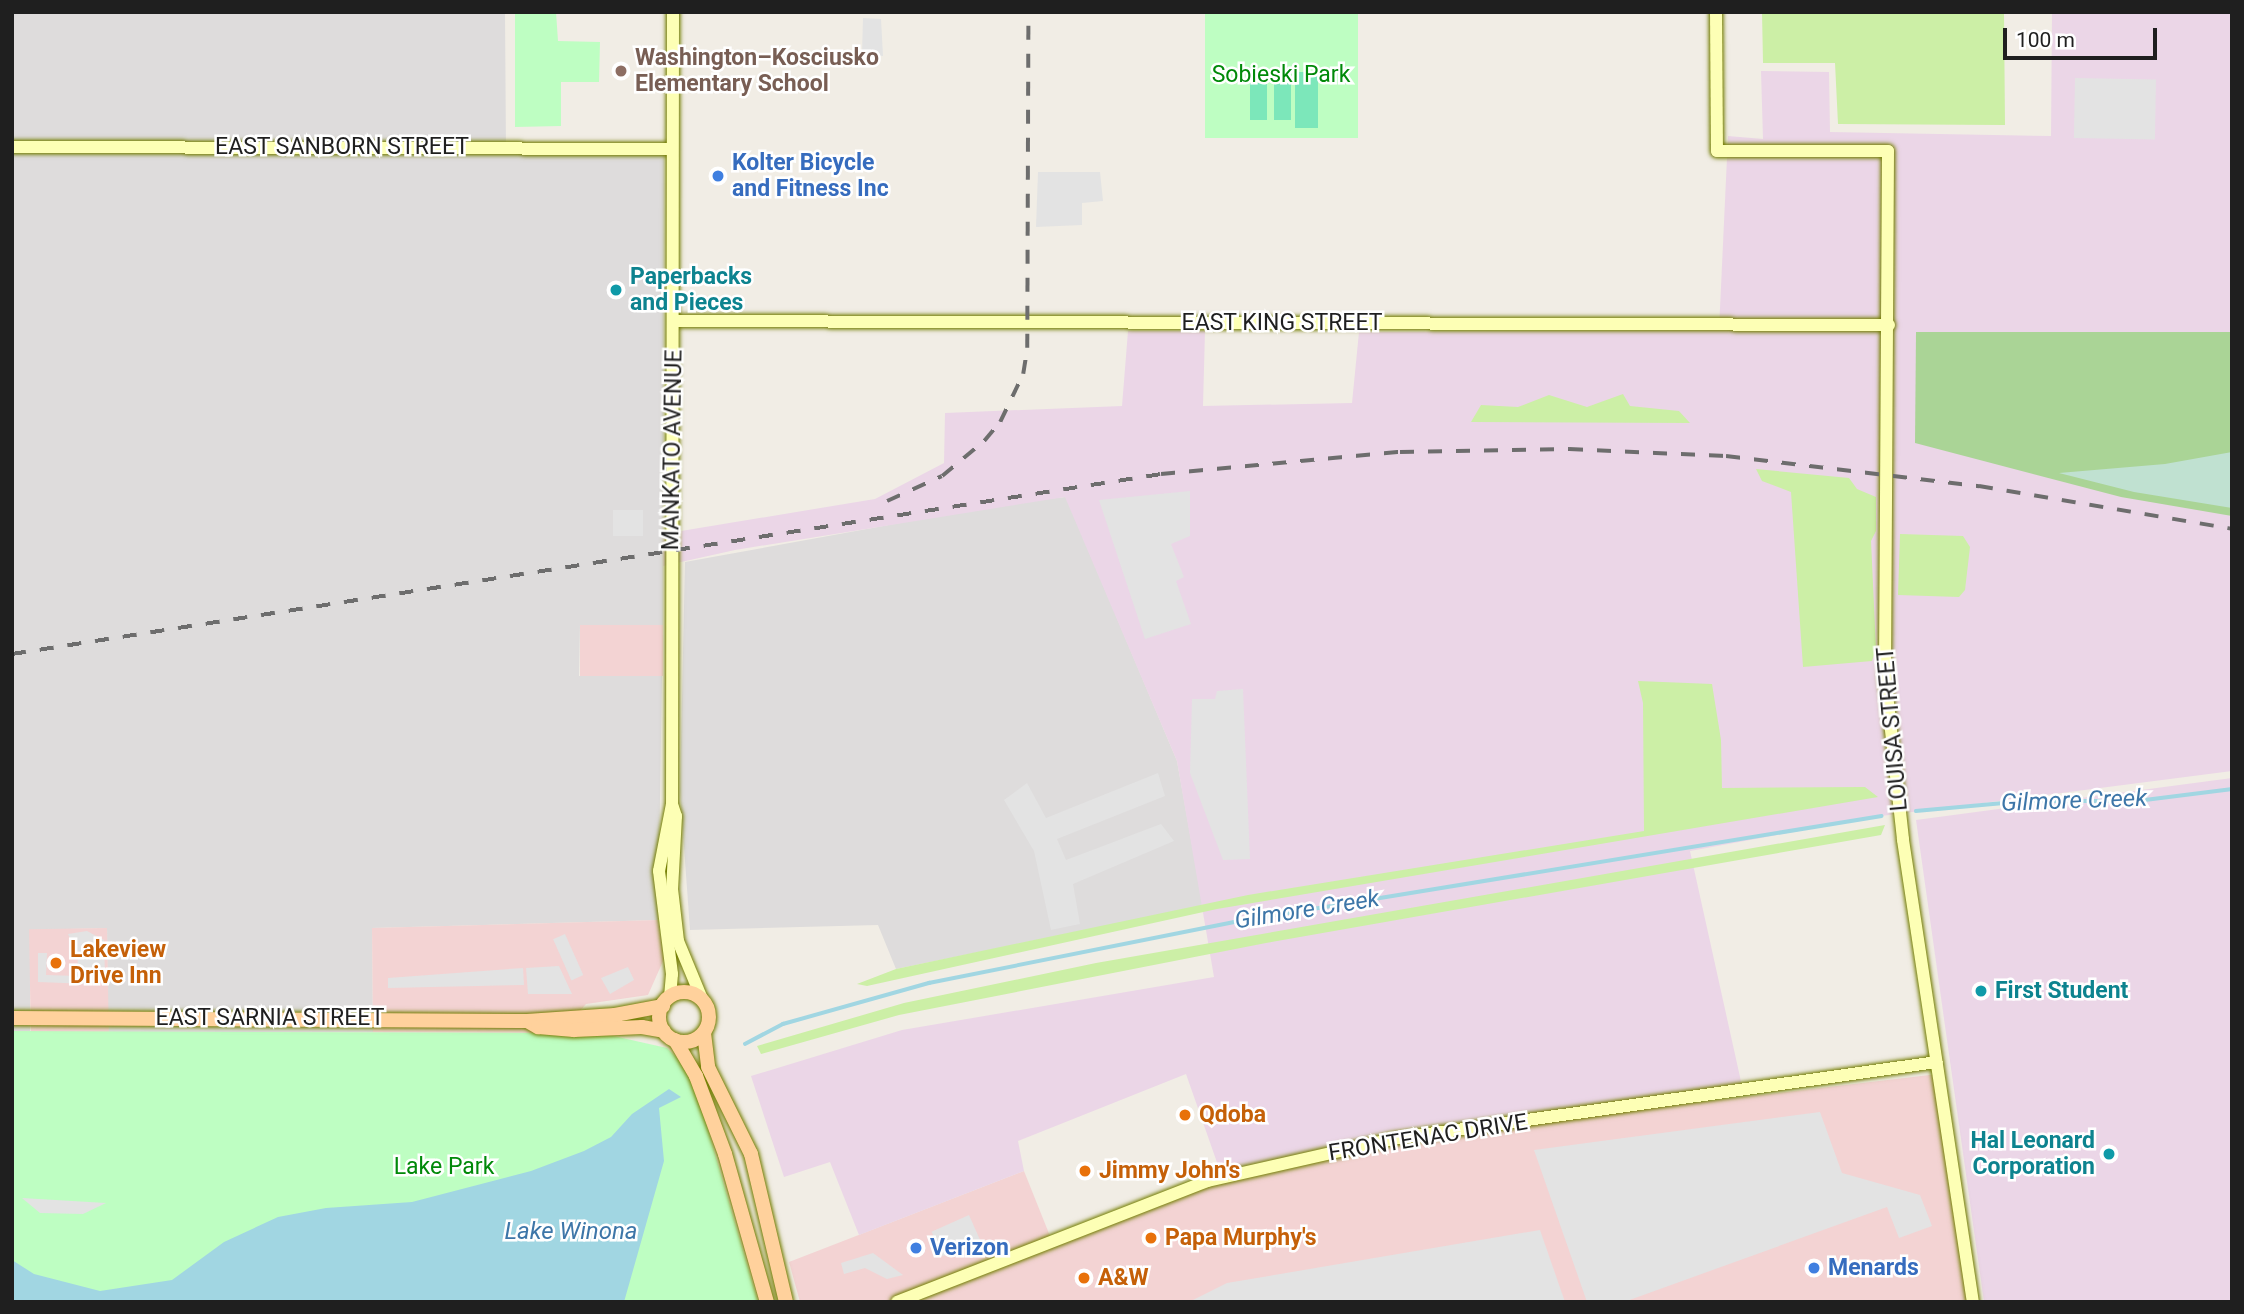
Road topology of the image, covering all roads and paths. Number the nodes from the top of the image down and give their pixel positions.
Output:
1 (673, 12) edge
2 (1716, 12) edge
3 (12, 148) edge
4 (671, 149) junction
5 (675, 321) junction
6 (1889, 325) junction
7 (672, 804) junction
8 (702, 999) junction
9 (666, 1002) junction
10 (12, 1018) edge
11 (527, 1021) junction
12 (704, 1033) junction
13 (669, 1035) junction
14 (1937, 1062) junction
15 (767, 1302) edge
16 (786, 1302) edge
17 (897, 1302) edge
18 (1973, 1302) edge

1 - 4 street, MANKATO AVENUE
2 - 6 street, LOUISA STREET
3 - 4 street, EAST SANBORN STREET
4 - 5 street, MANKATO AVENUE
5 - 6 street, EAST KING STREET
5 - 7 street, MANKATO AVENUE
6 - 14 street, LOUISA STREET
7 - 8 street, MANKATO AVENUE
7 - 9 street, MANKATO AVENUE
8 - 9 main road
8 - 12 main road, MANKATO AVENUE
9 - 11 main road, EAST SARNIA STREET
9 - 13 main road, MANKATO AVENUE
10 - 11 main road, EAST SARNIA STREET
11 - 13 main road, EAST SARNIA STREET
12 - 13 main road
12 - 16 main road, MANKATO AVENUE
13 - 15 main road
14 - 17 street, FRONTENAC DRIVE
14 - 18 street, LOUISA STREET

